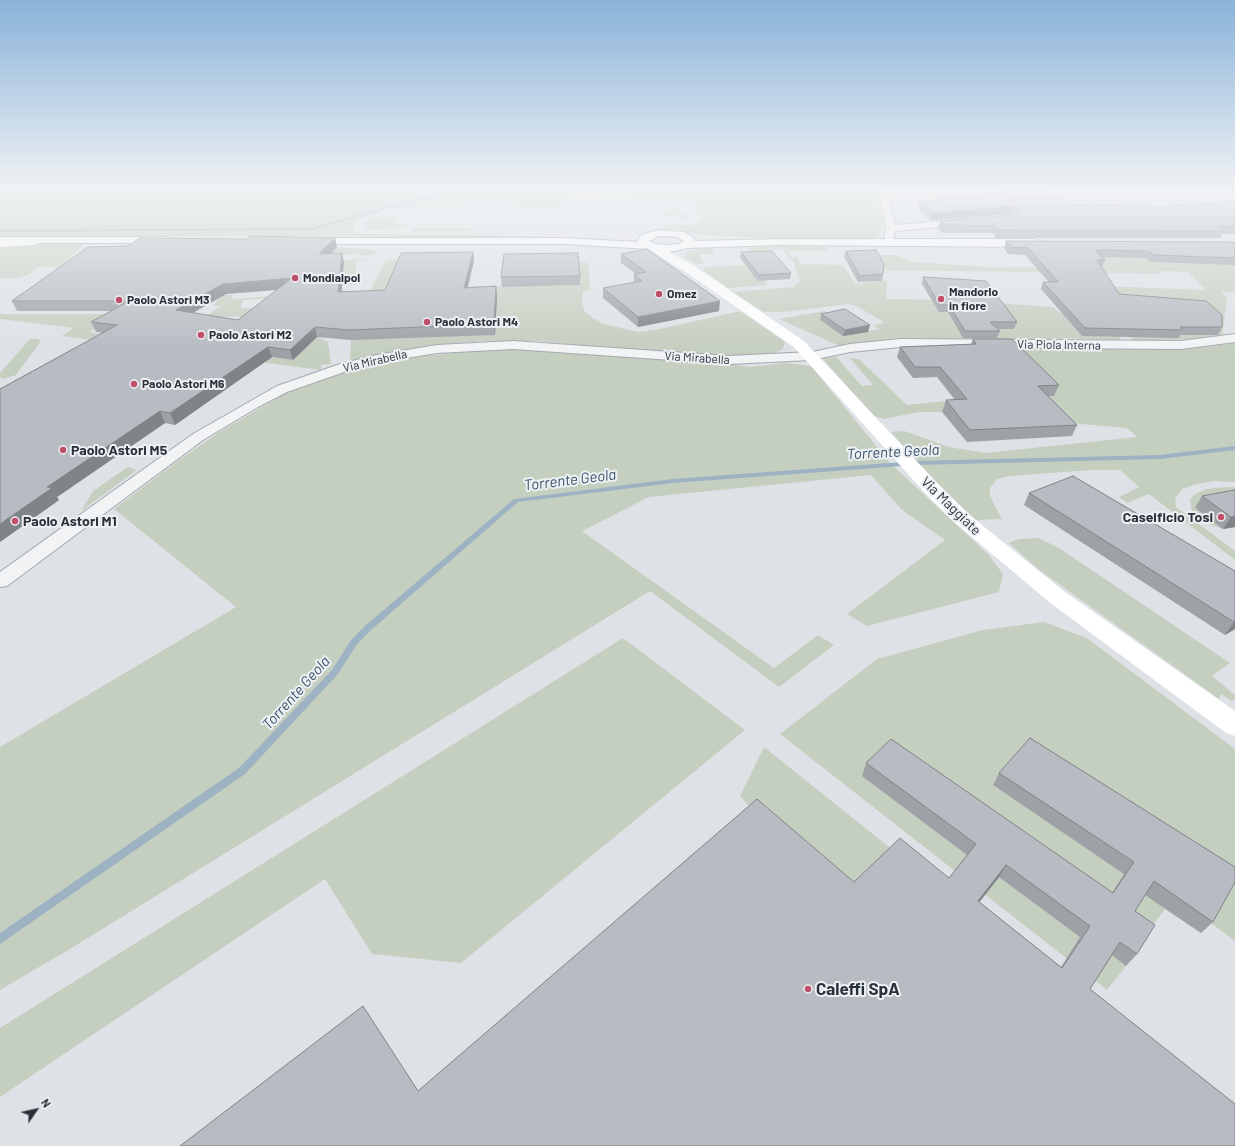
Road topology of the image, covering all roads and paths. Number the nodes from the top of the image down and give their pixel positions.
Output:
1 (651, 243) edge
2 (652, 243) edge
3 (681, 243) edge
4 (683, 243) edge
5 (687, 267) junction
6 (1235, 338) edge
7 (812, 356) junction
8 (0, 580) edge
9 (1235, 725) edge

1 - 5 main road, Via Maggiate
2 - 3 main road
4 - 5 main road, Via Maggiate
5 - 7 main road, Via Maggiate
6 - 7 street, Via Piola Interna
7 - 8 street, Via Mirabella
7 - 9 main road, Via Maggiate

